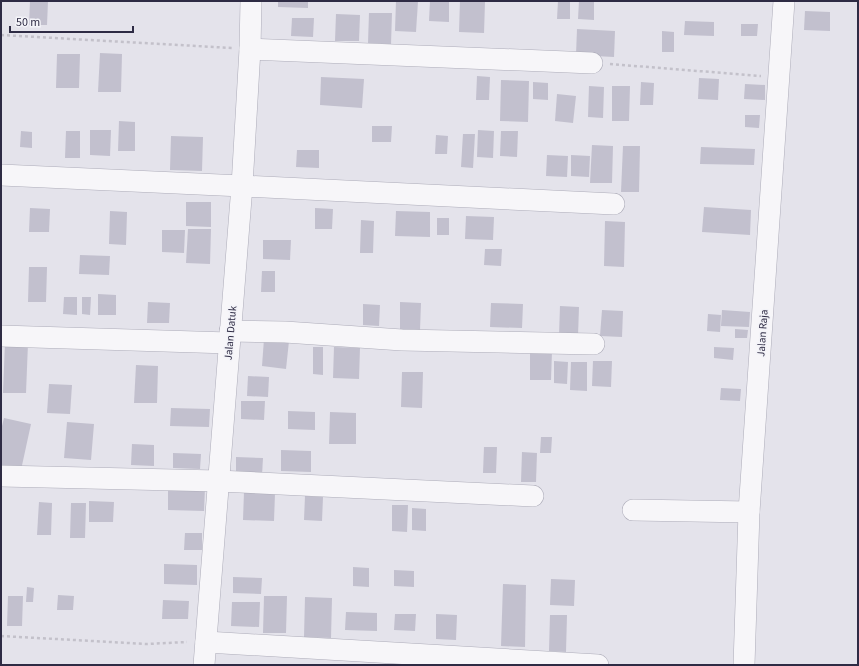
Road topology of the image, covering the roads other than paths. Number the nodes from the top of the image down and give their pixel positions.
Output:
1 (251, 1) edge
2 (784, 1) edge
3 (250, 49) junction
4 (592, 63) road end
5 (1, 176) edge
6 (242, 186) junction
7 (614, 204) dead end
8 (1, 336) edge
9 (230, 337) junction
10 (594, 344) dead end
11 (1, 476) edge
12 (218, 481) junction
13 (533, 496) dead end
14 (634, 510) dead end
15 (743, 512) junction
16 (206, 642) junction
17 (204, 665) edge
18 (598, 665) edge
19 (744, 665) edge

1 - 3 street, Jalan Datuk
2 - 15 street, Jalan Raja
3 - 4 street
3 - 6 street, Jalan Datuk
5 - 6 street
6 - 7 street
6 - 9 street, Jalan Datuk
8 - 9 street
9 - 10 street
9 - 12 street, Jalan Datuk
11 - 12 street
12 - 13 street
12 - 16 street, Jalan Datuk
14 - 15 street
15 - 19 street, Jalan Raja
16 - 17 street, Jalan Datuk
16 - 18 street

